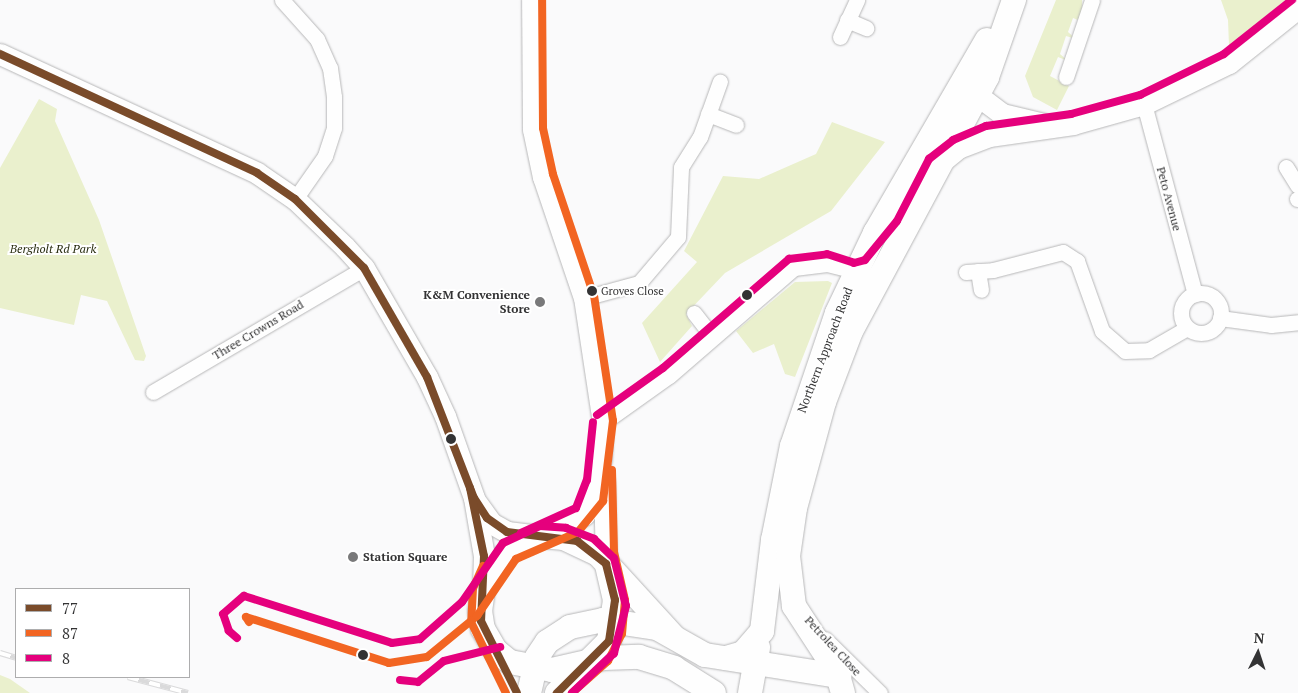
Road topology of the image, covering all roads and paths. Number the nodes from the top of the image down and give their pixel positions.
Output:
1 (282, 0) edge
2 (532, 0) edge
3 (857, 0) edge
4 (1008, 0) edge
5 (1014, 0) edge
6 (1092, 0) edge
7 (1298, 8) edge
8 (847, 20) junction
9 (866, 28) dead end
10 (840, 37) dead end
11 (0, 54) edge
12 (1066, 77) dead end
13 (720, 81) dead end
14 (976, 95) junction
15 (1144, 104) junction
16 (957, 113) junction
17 (708, 114) junction
18 (736, 125) dead end
19 (1056, 127) junction
20 (989, 136) junction
21 (937, 165) junction
22 (1286, 167) dead end
23 (1298, 195) edge
24 (295, 199) junction
25 (905, 226) junction
26 (364, 268) junction
27 (854, 274) junction
28 (981, 290) dead end
29 (1195, 294) junction
30 (584, 298) junction
31 (694, 313) dead end
32 (1220, 318) junction
33 (1298, 322) edge
34 (1187, 328) junction
35 (712, 336) junction
36 (153, 392) dead end
37 (603, 423) junction
38 (601, 459) junction
39 (474, 498) junction
40 (542, 536) junction
41 (606, 564) junction
42 (788, 576) junction
43 (483, 590) junction
44 (614, 621) junction
45 (762, 631) junction
46 (674, 637) junction
47 (726, 658) junction
48 (592, 660) junction
49 (754, 663) junction
50 (518, 664) junction
51 (841, 685) edge
52 (875, 689) edge
53 (520, 692) edge
54 (557, 693) edge
55 (714, 693) edge
56 (750, 693) edge

1 - 24 street
2 - 30 street
3 - 8 street
4 - 16 main road, Northern Approach Road
5 - 14 main road
6 - 12 street
7 - 15 street
8 - 9 street
8 - 10 street
11 - 24 street
13 - 17 street
14 - 16 main road
14 - 19 street
15 - 19 street
15 - 29 street, Peto Avenue
16 - 20 street
16 - 21 main road, Northern Approach Road
16 - 27 main road, Northern Approach Road
17 - 18 street
17 - 30 street
19 - 20 street
20 - 21 street
21 - 25 main road, Northern Approach Road
22 - 23 street
24 - 26 street
25 - 27 street
25 - 42 main road, Northern Approach Road
26 - 36 street, Three Crowns Road
26 - 39 street
27 - 35 street
27 - 45 main road, Northern Approach Road
28 - 34 street
29 - 32 street
29 - 34 street
30 - 37 street
31 - 35 street
32 - 33 street
32 - 34 street
35 - 37 street
37 - 38 street
38 - 40 street
38 - 41 street
39 - 40 street
39 - 43 street
40 - 41 main road
40 - 43 main road
41 - 44 main road
41 - 46 main road
42 - 51 main road, Northern Approach Road
42 - 52 street, Petrolea Close
43 - 50 main road
44 - 46 main road
44 - 48 main road
44 - 50 main road
45 - 47 main road
45 - 49 main road, Northern Approach Road
46 - 47 main road
47 - 49 main road
48 - 50 main road
48 - 54 main road
48 - 55 main road
49 - 51 main road
49 - 56 main road, Northern Approach Road
50 - 53 main road
50 - 53 main road
51 - 52 street, Petrolea Close

